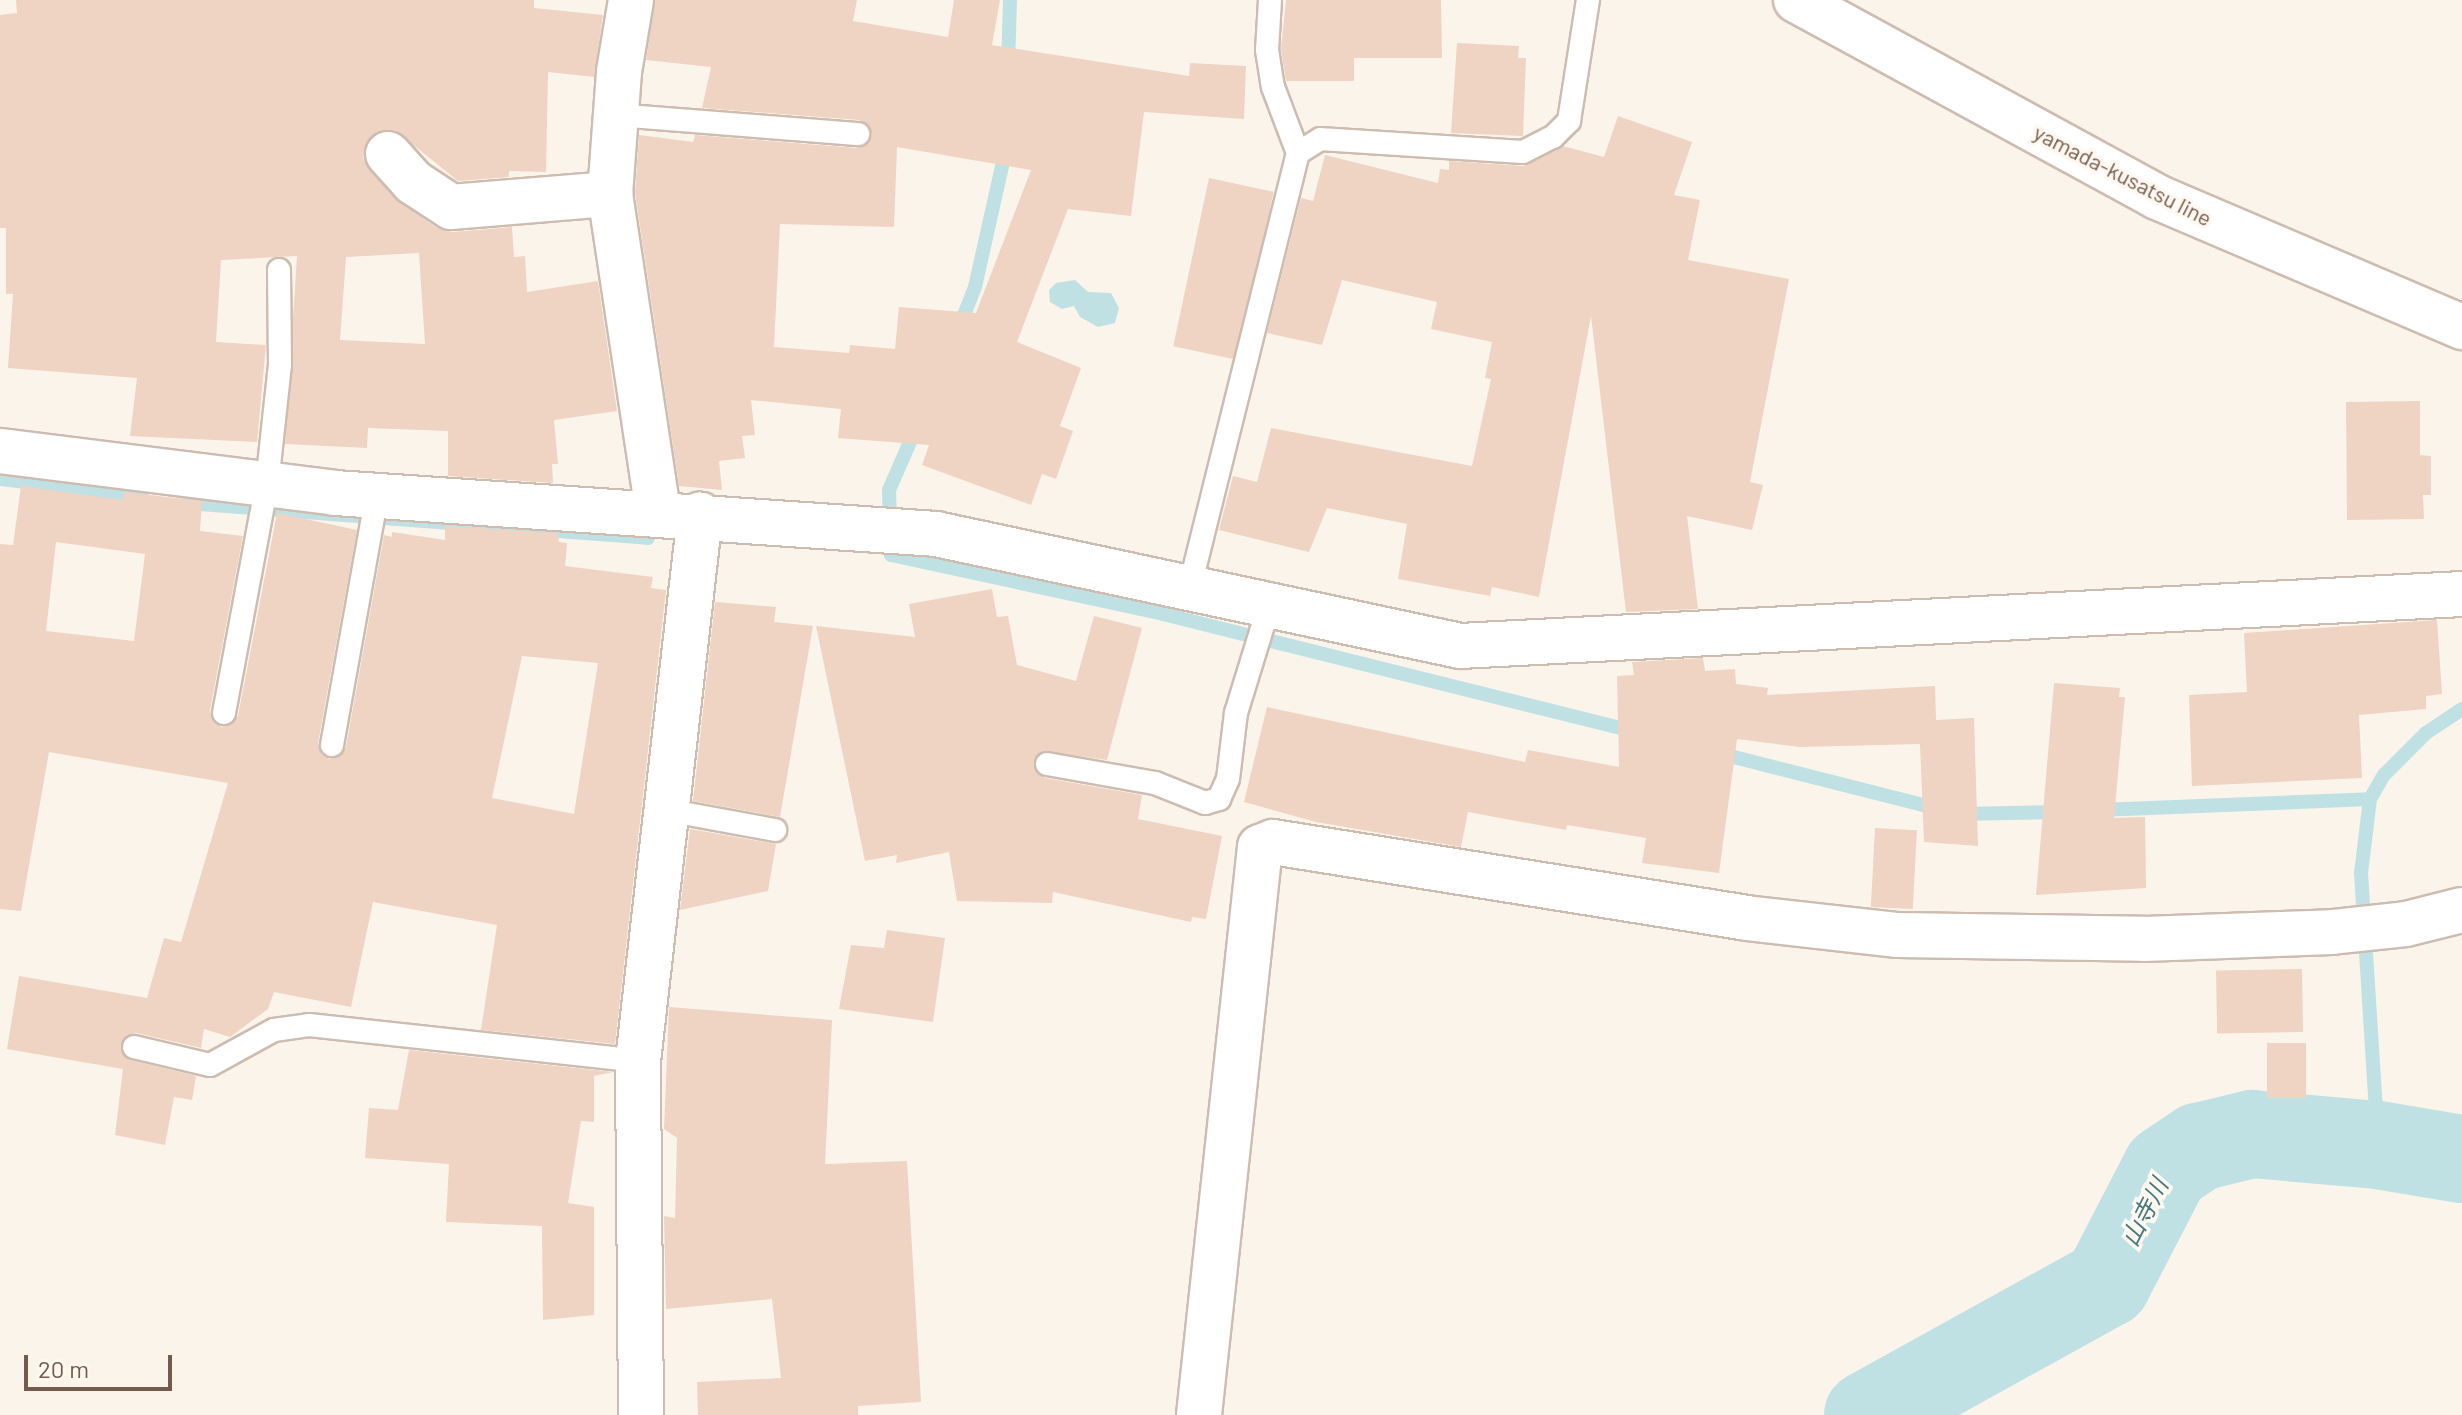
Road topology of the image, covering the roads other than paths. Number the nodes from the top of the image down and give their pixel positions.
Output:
1 (631, 0) edge
2 (1270, 0) edge
3 (1588, 0) edge
4 (1796, 0) edge
5 (616, 115) junction
6 (858, 134) dead end
7 (1298, 153) junction
8 (388, 154) dead end
9 (610, 194) junction
10 (279, 270) dead end
11 (2462, 327) edge
12 (0, 448) edge
13 (267, 484) junction
14 (377, 495) junction
15 (658, 513) junction
16 (700, 515) junction
17 (1189, 590) junction
18 (2462, 594) edge
19 (1269, 606) junction
20 (224, 713) dead end
21 (332, 745) dead end
22 (1047, 764) dead end
23 (666, 810) junction
24 (775, 830) dead end
25 (2462, 910) edge
26 (134, 1047) dead end
27 (638, 1061) junction
28 (641, 1415) edge
29 (1199, 1415) edge

1 - 5 street
2 - 7 lane
3 - 7 lane
4 - 11 street, yamada-kusatsu line
5 - 6 lane
5 - 9 street
7 - 17 lane
8 - 9 street
9 - 15 street
10 - 13 lane
12 - 13 street
13 - 14 street
13 - 20 lane
14 - 15 street
14 - 21 lane
15 - 16 street
16 - 17 street
16 - 23 street
17 - 19 street
18 - 19 street
19 - 22 lane
23 - 24 lane
23 - 27 street
25 - 29 street
26 - 27 lane
27 - 28 street

